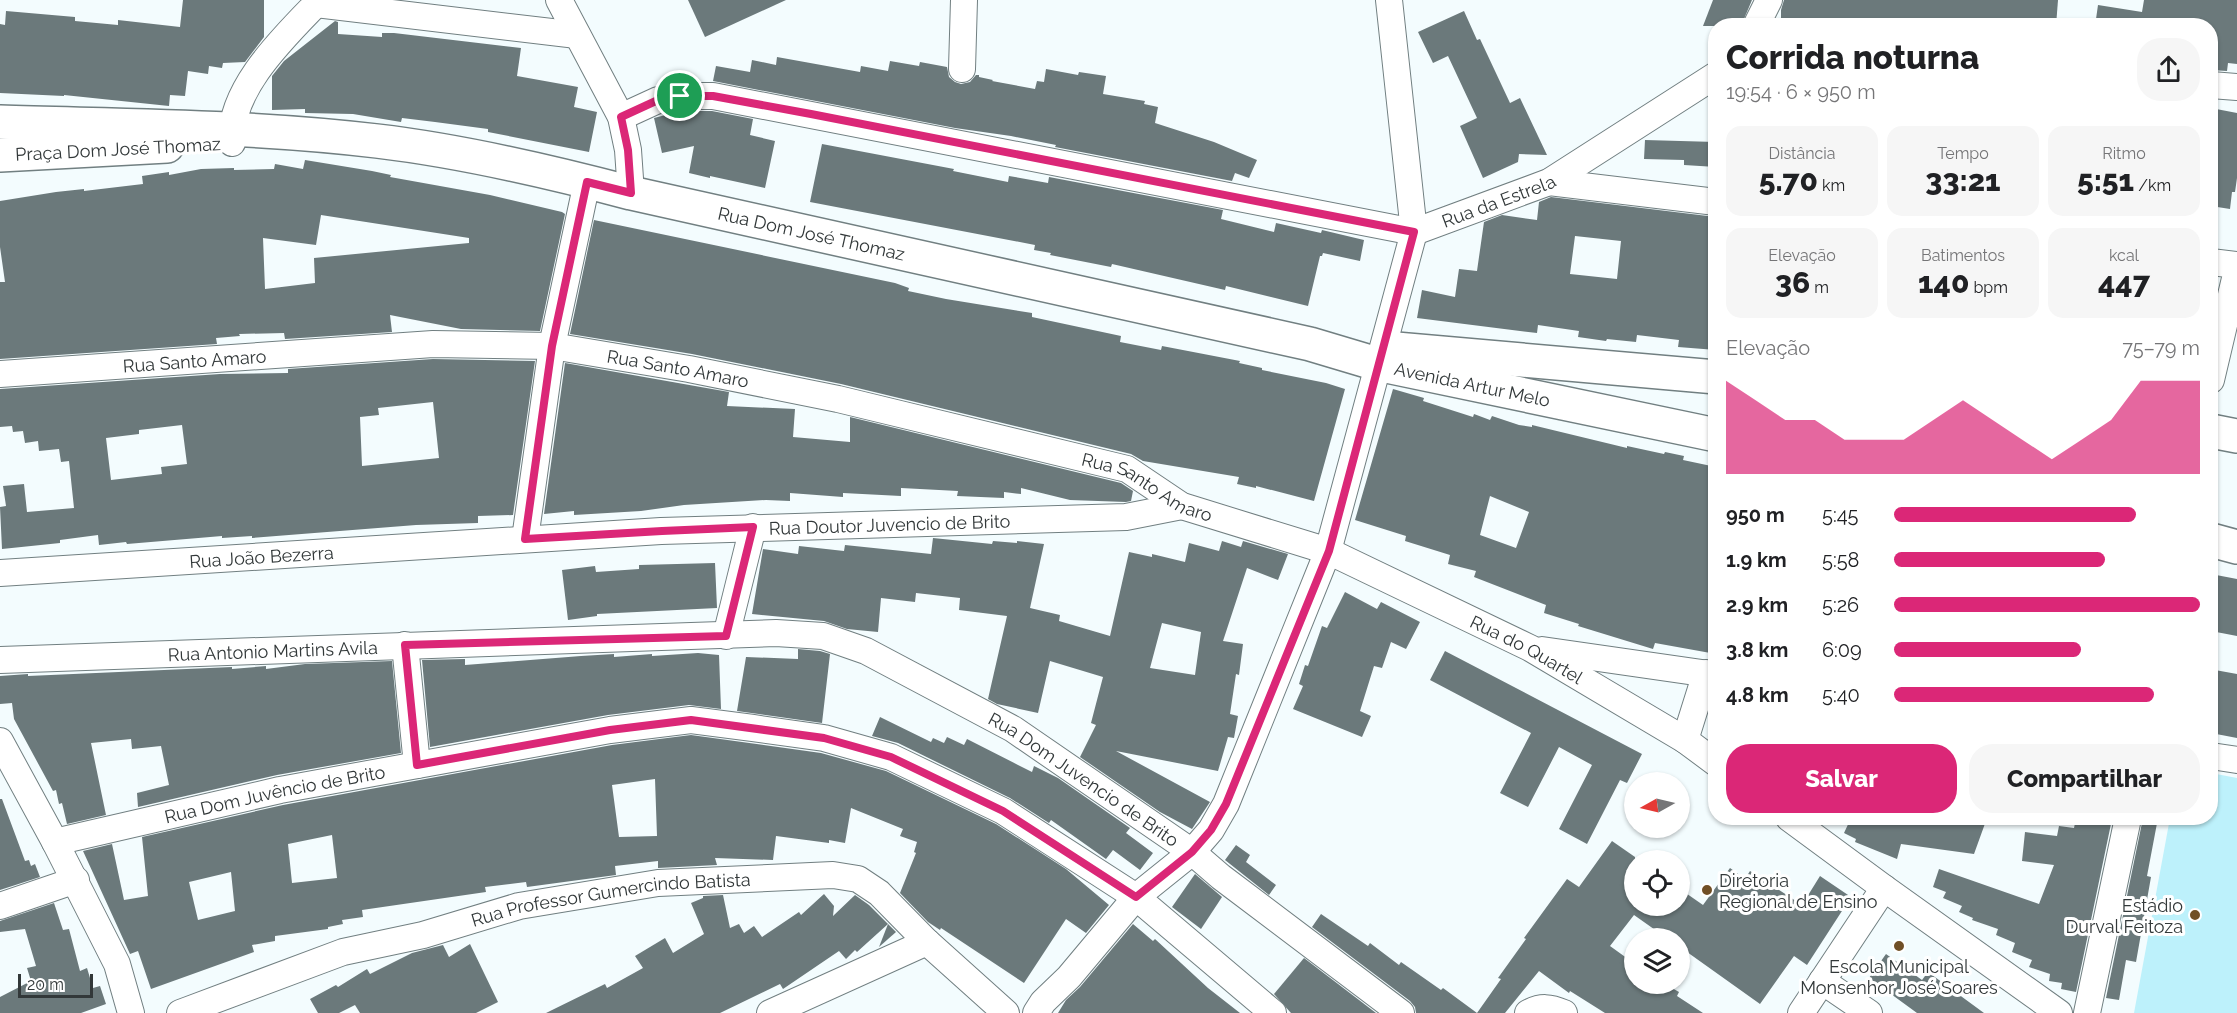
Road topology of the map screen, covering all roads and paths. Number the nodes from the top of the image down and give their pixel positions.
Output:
1 (559, 0) edge
2 (964, 0) edge
3 (1389, 0) edge
4 (1769, 0) edge
5 (314, 2) edge
6 (1760, 18) edge
7 (577, 36) junction
8 (962, 69) dead end
9 (1708, 80) edge
10 (2218, 86) edge
11 (2237, 87) edge
12 (621, 117) junction
13 (0, 122) edge
14 (232, 136) junction
15 (2, 155) edge
16 (587, 182) junction
17 (1549, 182) junction
18 (631, 193) junction
19 (1708, 201) edge
20 (1414, 232) junction
21 (2218, 263) edge
22 (2237, 265) edge
23 (2237, 270) edge
24 (1310, 344) joint
25 (552, 346) junction
26 (2218, 350) edge
27 (1379, 356) junction
28 (0, 374) edge
29 (1708, 377) edge
30 (1708, 433) edge
31 (2218, 433) edge
32 (2237, 436) edge
33 (1182, 506) junction
34 (753, 527) junction
35 (525, 539) junction
36 (2218, 542) edge
37 (2237, 547) edge
38 (1329, 551) junction
39 (0, 573) edge
40 (726, 636) junction
41 (405, 645) junction
42 (1530, 648) junction
43 (0, 660) edge
44 (1708, 674) edge
45 (1708, 682) edge
46 (1685, 740) junction
47 (0, 741) edge
48 (1708, 757) edge
49 (2218, 757) edge
50 (2237, 760) edge
51 (417, 765) junction
52 (1798, 825) edge
53 (2127, 825) edge
54 (56, 842) junction
55 (1192, 852) junction
56 (76, 880) junction
57 (1884, 888) junction
58 (1136, 897) junction
59 (0, 906) edge
60 (927, 942) junction
61 (1822, 981) junction
62 (130, 1013) edge
63 (180, 1013) edge
64 (770, 1013) edge
65 (1006, 1013) edge
66 (1036, 1013) edge
67 (1273, 1013) edge
68 (1401, 1013) edge
69 (1528, 1013) edge
70 (1563, 1013) edge
71 (1801, 1013) edge
72 (1869, 1013) edge
73 (2059, 1013) edge
74 (2087, 1013) edge

1 - 7 street
2 - 8 street
3 - 20 street
4 - 6 street
5 - 7 street
5 - 14 street
7 - 12 street
9 - 17 street, Rua da Estrela
10 - 11 street
12 - 18 street
12 - 20 street
13 - 14 main road, Praça Dom José Thomaz
14 - 15 main road, Praça Dom José Thomaz
14 - 16 main road, Rua Dom José Thomaz
16 - 18 main road, Rua Dom José Thomaz
16 - 25 street
17 - 19 street
17 - 20 street, Rua da Estrela
18 - 24 main road, Rua Dom José Thomaz
20 - 27 street
21 - 22 street
23 - 26 street
24 - 27 main road, Avenida Artur Melo
25 - 28 street, Rua Santo Amaro
25 - 33 street, Rua Santo Amaro
25 - 35 street
27 - 29 main road, Avenida Artur Melo
27 - 30 main road, Avenida Artur Melo
27 - 38 street
31 - 32 main road
33 - 34 street, Rua Doutor Juvencio de Brito
33 - 38 street, Rua Santo Amaro
34 - 35 street, Rua Doutor Juvencio de Brito
34 - 40 street
35 - 39 street, Rua João Bezerra
36 - 37 main road
38 - 42 street, Rua do Quartel
38 - 55 street
40 - 41 street, Rua Antonio Martins Avila
40 - 55 street, Rua Dom Juvencio de Brito
41 - 43 street, Rua Antonio Martins Avila
41 - 51 street
42 - 44 street
42 - 46 street, Rua do Quartel
45 - 46 street
46 - 48 street, Rua do Quartel
47 - 54 street
49 - 50 street
51 - 54 street, Rua Dom Juvêncio de Brito
51 - 58 street, Rua Dom Juvêncio de Brito
52 - 57 street
53 - 74 street
54 - 56 street
55 - 58 street
55 - 68 street, Rua Dom Juvencio de Brito
56 - 59 street
56 - 62 street
57 - 61 street
57 - 73 street
58 - 66 street
58 - 67 street, Rua Dom Juvêncio de Brito
60 - 63 street, Rua Professor Gumercindo Batista
60 - 64 street
60 - 65 street, Rua Professor Gumercindo Batista
61 - 71 street
61 - 72 street
69 - 70 street

